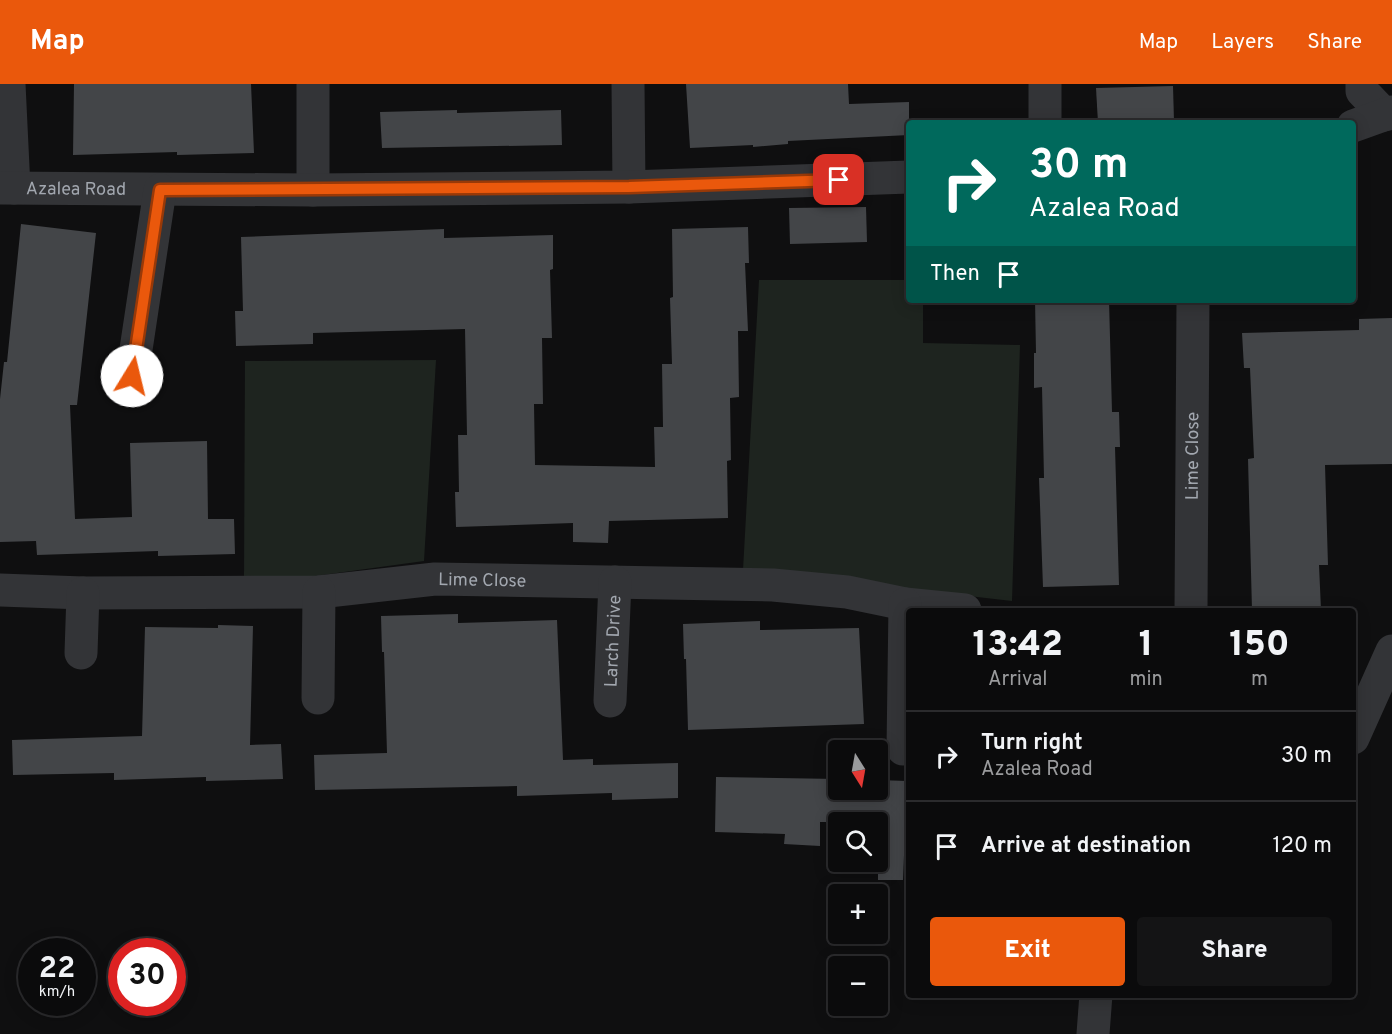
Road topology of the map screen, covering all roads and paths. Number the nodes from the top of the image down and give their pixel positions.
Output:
1 (9, 84) edge
2 (313, 84) edge
3 (628, 84) edge
4 (1045, 84) edge
5 (1362, 84) edge
6 (1389, 114) edge
7 (1045, 120) edge
8 (1356, 125) edge
9 (906, 177) edge
10 (629, 187) junction
11 (7, 188) edge
12 (160, 190) junction
13 (313, 190) junction
14 (1193, 303) edge
15 (132, 376) dead end
16 (615, 582) junction
17 (0, 590) edge
18 (318, 592) junction
19 (82, 593) junction
20 (905, 604) junction
21 (945, 608) edge
22 (1191, 608) edge
23 (1392, 651) edge
24 (81, 653) dead end
25 (318, 698) dead end
26 (610, 701) dead end
27 (1356, 731) edge
28 (903, 748) dead end
29 (1096, 998) edge
30 (1093, 1034) edge

1 - 11 street
2 - 13 street
3 - 10 street
4 - 7 street
5 - 6 street
6 - 8 street
9 - 10 street, Azalea Road
10 - 13 street, Azalea Road
11 - 12 street, Azalea Road
12 - 13 street, Azalea Road
12 - 15 street
14 - 22 street, Lime Close
16 - 18 street, Lime Close
16 - 20 street, Lime Close
16 - 26 street, Larch Drive
17 - 19 street, Lime Close
18 - 19 street, Lime Close
18 - 25 street
19 - 24 street
20 - 21 street, Lime Close
20 - 28 street
23 - 27 street
29 - 30 street

